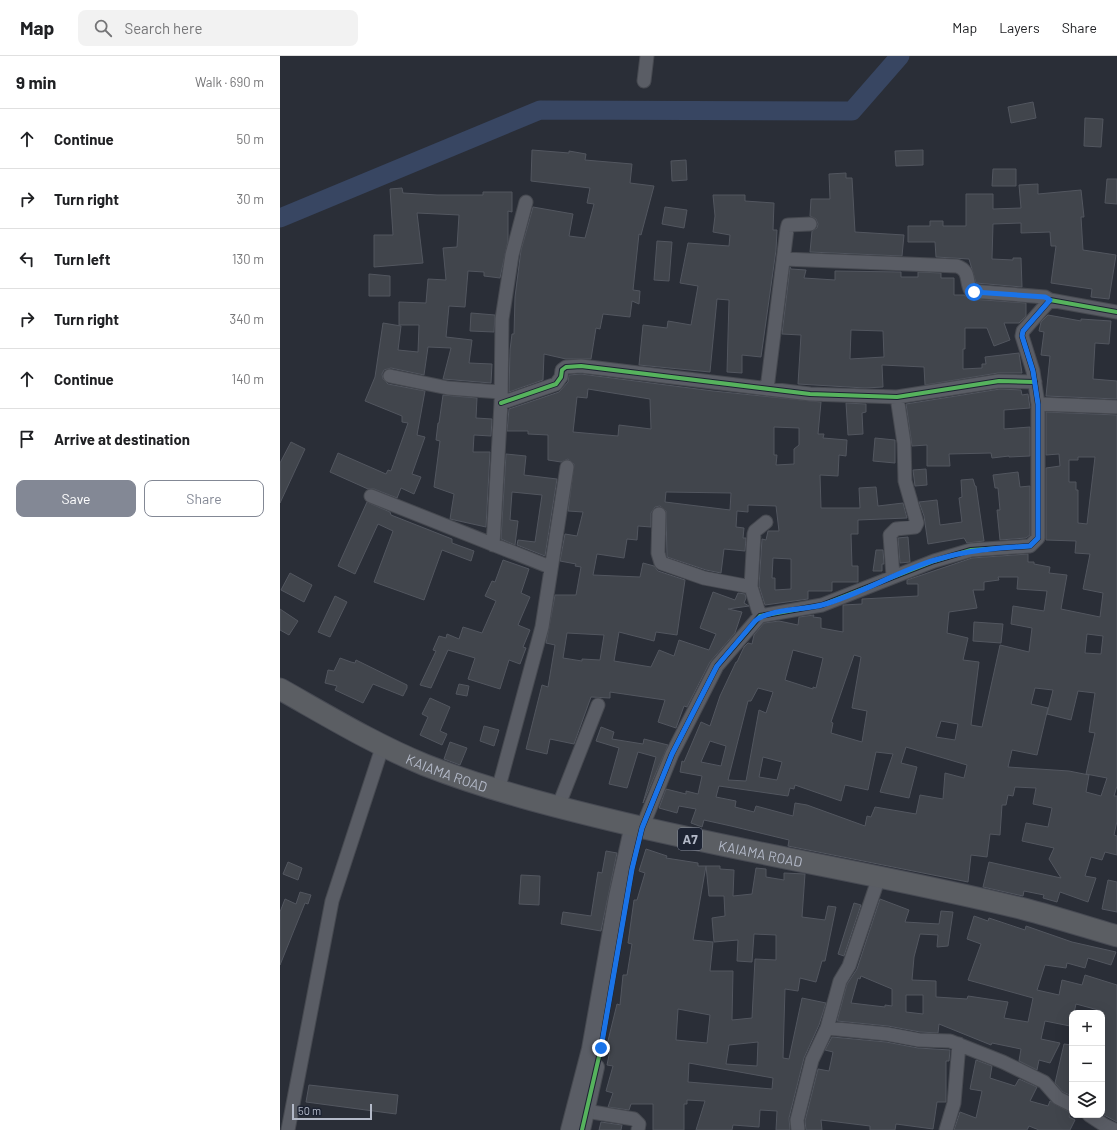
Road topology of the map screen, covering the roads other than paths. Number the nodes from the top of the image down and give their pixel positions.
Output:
1 (647, 56) edge
2 (644, 81) dead end
3 (526, 202) dead end
4 (810, 224) dead end
5 (784, 259) junction
6 (1050, 300) junction
7 (1117, 312) edge
8 (390, 376) dead end
9 (1035, 382) junction
10 (767, 389) junction
11 (501, 397) junction
12 (897, 397) junction
13 (1038, 404) junction
14 (1117, 407) edge
15 (567, 468) dead end
16 (371, 496) dead end
17 (659, 514) dead end
18 (766, 522) dead end
19 (493, 545) junction
20 (550, 567) junction
21 (893, 576) junction
22 (751, 587) junction
23 (760, 616) junction
24 (280, 690) edge
25 (280, 700) edge
26 (598, 705) dead end
27 (380, 754) junction
28 (498, 790) junction
29 (558, 807) junction
30 (636, 831) junction
31 (876, 886) junction
32 (1117, 936) edge
33 (1117, 947) edge
34 (827, 1028) junction
35 (959, 1044) junction
36 (1069, 1104) edge
37 (586, 1111) junction
38 (1094, 1118) edge
39 (288, 1130) edge
40 (569, 1130) edge
41 (582, 1130) edge
42 (638, 1130) edge
43 (798, 1130) edge
44 (946, 1130) edge
45 (1115, 1130) edge

1 - 2 street
3 - 11 street
4 - 5 street
5 - 6 street
5 - 10 street
6 - 7 street
6 - 9 street
8 - 11 street
9 - 12 street
9 - 13 street
10 - 11 street
10 - 12 street
11 - 19 street
12 - 21 street
13 - 14 street
13 - 21 street
15 - 20 street
16 - 19 street
17 - 22 street
18 - 22 street
19 - 20 street
20 - 28 street
21 - 23 street
22 - 23 street
23 - 30 street
24 - 28 highway, KAIAMA ROAD / A7
25 - 27 highway, KAIAMA ROAD / A7
26 - 29 street
27 - 30 highway, KAIAMA ROAD / A7
27 - 39 street
28 - 29 highway, KAIAMA ROAD / A7
29 - 30 highway, KAIAMA ROAD / A7
30 - 31 highway, KAIAMA ROAD / A7
30 - 32 highway, KAIAMA ROAD / A7
30 - 37 street
30 - 40 street
31 - 33 highway, KAIAMA ROAD / A7
31 - 34 street
34 - 35 street
34 - 43 street
35 - 36 street
35 - 44 street
37 - 41 street
37 - 42 street
38 - 45 street

